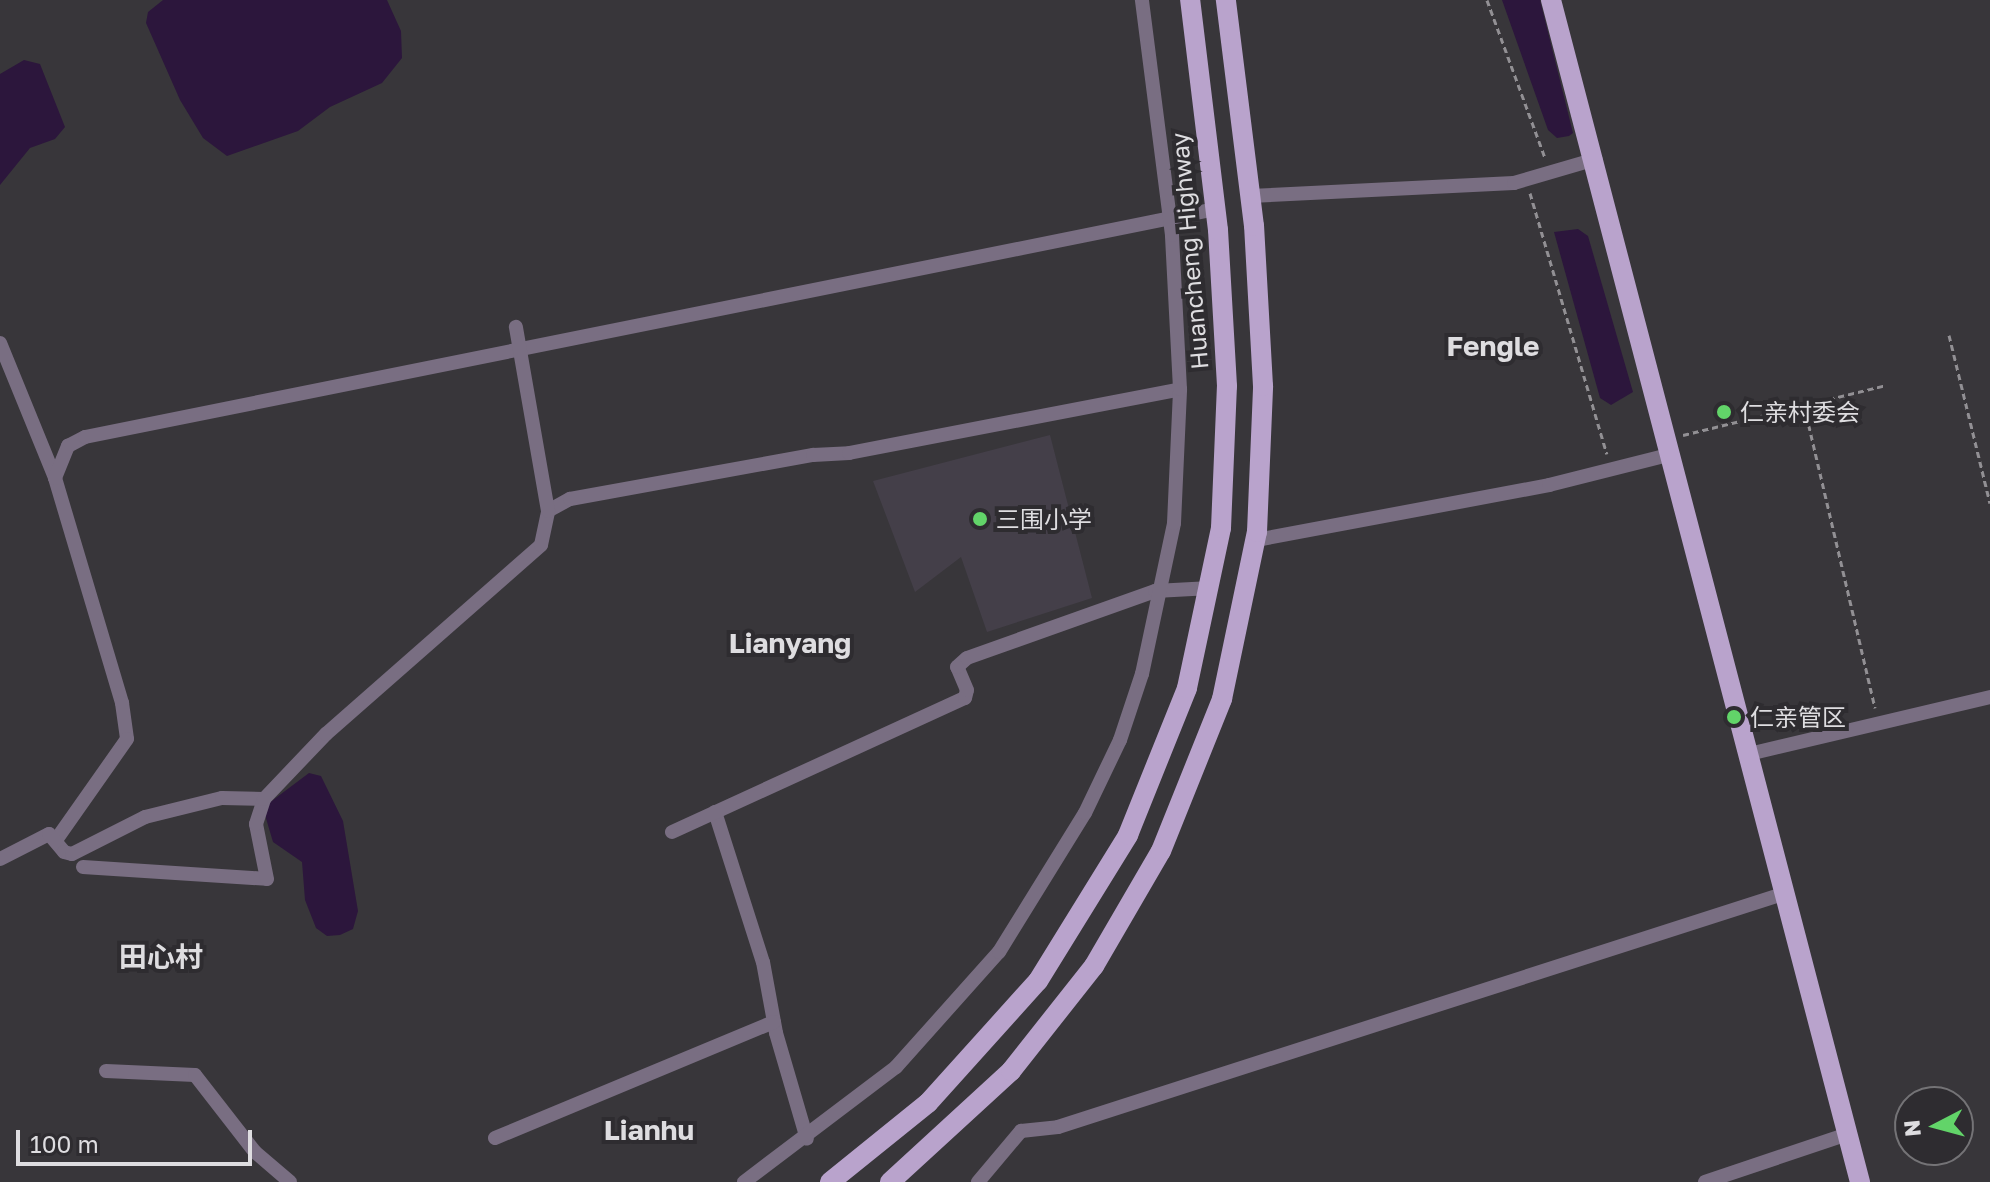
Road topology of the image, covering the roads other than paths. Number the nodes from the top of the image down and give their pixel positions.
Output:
1 (1142, 0) edge
2 (1190, 0) edge
3 (1226, 0) edge
4 (1551, 0) edge
5 (1596, 159) junction
6 (1250, 196) junction
7 (1216, 209) junction
8 (1170, 219) junction
9 (516, 327) dead end
10 (0, 343) edge
11 (520, 349) junction
12 (1180, 389) junction
13 (1670, 447) junction
14 (55, 478) junction
15 (548, 511) junction
16 (1256, 540) junction
17 (1211, 588) junction
18 (1163, 591) junction
19 (1990, 697) edge
20 (1749, 754) junction
21 (264, 799) junction
22 (715, 812) junction
23 (672, 832) dead end
24 (56, 840) junction
25 (0, 859) edge
26 (83, 867) dead end
27 (1786, 893) junction
28 (774, 1022) junction
29 (106, 1071) dead end
30 (1848, 1134) junction
31 (495, 1138) dead end
32 (807, 1139) junction
33 (290, 1182) edge
34 (744, 1182) edge
35 (830, 1182) edge
36 (890, 1182) edge
37 (978, 1182) edge
38 (1705, 1182) edge
39 (1860, 1182) edge

1 - 8 street
2 - 7 main road, Huancheng Highway
3 - 6 main road
4 - 5 main road
5 - 6 street
5 - 13 main road
6 - 16 main road
7 - 8 street
7 - 17 main road, Huancheng Highway
8 - 11 street
8 - 12 street
9 - 11 street
10 - 14 street
11 - 14 street
11 - 15 street
12 - 15 street
12 - 18 street
13 - 16 street
13 - 20 main road
14 - 24 street
15 - 21 street
16 - 36 main road
17 - 18 street
17 - 35 main road, Huancheng Highway
18 - 22 street
18 - 32 street
19 - 20 street
20 - 27 main road
21 - 24 street
21 - 26 street
22 - 23 street
22 - 28 street
24 - 25 street
27 - 30 main road
27 - 37 street
28 - 31 street
28 - 32 street
29 - 33 street
30 - 38 street
30 - 39 main road
32 - 34 street

